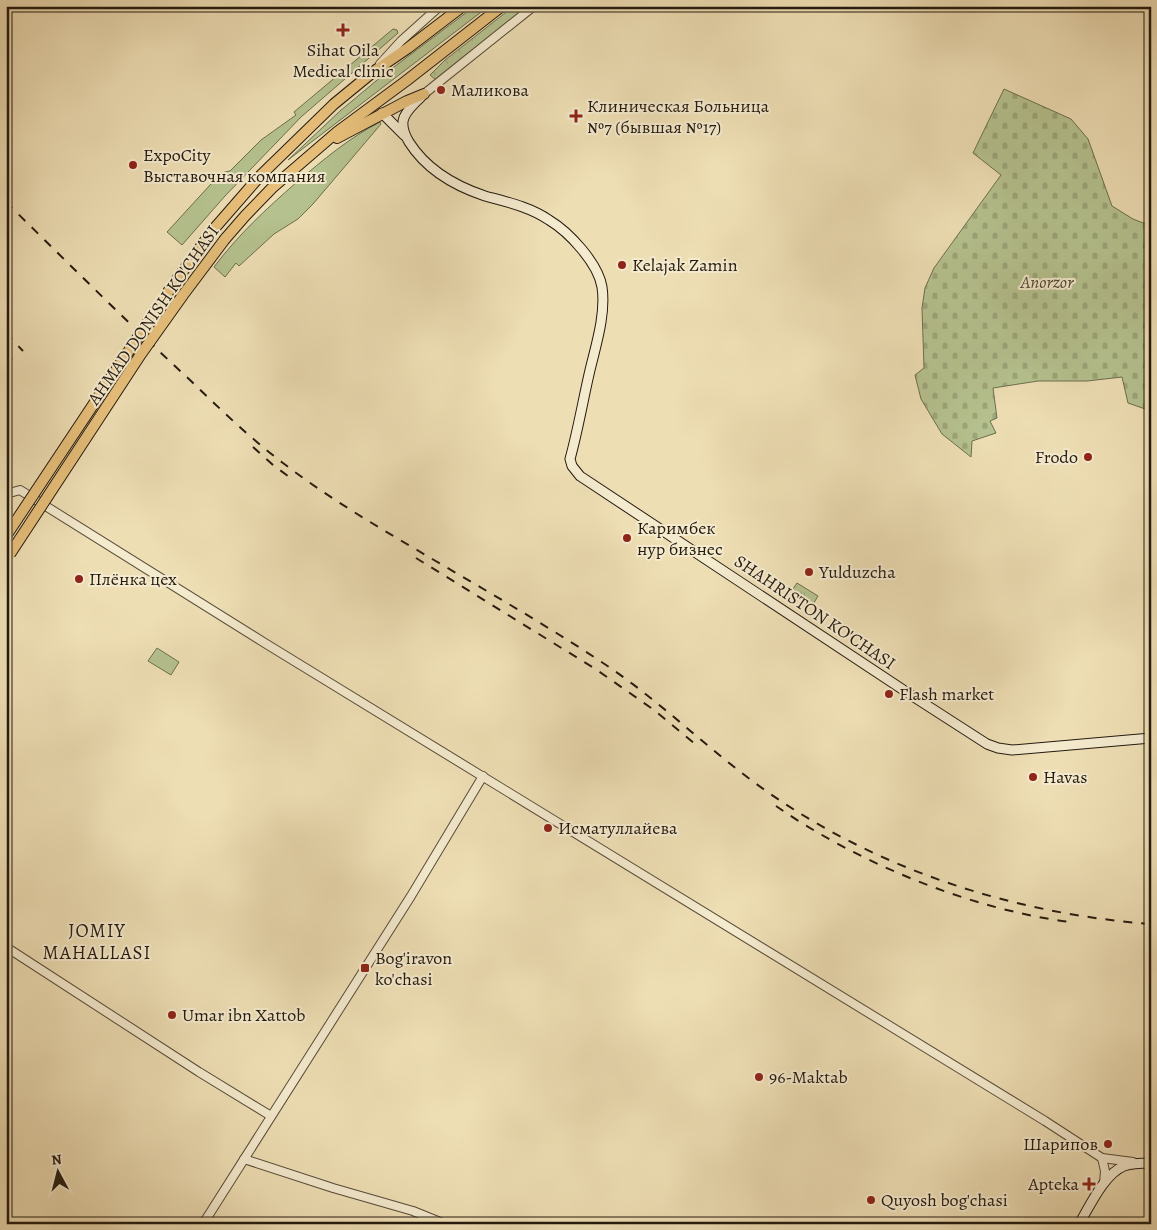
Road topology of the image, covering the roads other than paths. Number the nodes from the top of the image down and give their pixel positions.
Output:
1 (440, 6) edge
2 (464, 6) edge
3 (502, 6) edge
4 (534, 6) edge
5 (373, 72) junction
6 (424, 94) junction
7 (382, 113) junction
8 (406, 137) junction
9 (320, 146) junction
10 (6, 494) edge
11 (6, 536) edge
12 (8, 558) edge
13 (1151, 738) edge
14 (483, 776) junction
15 (6, 947) edge
16 (271, 1116) junction
17 (1102, 1158) junction
18 (244, 1159) junction
19 (1146, 1163) edge
20 (1103, 1185) junction
21 (204, 1224) edge
22 (445, 1224) edge
23 (1079, 1224) edge

1 - 5 street
2 - 5 main road, AHMAD DONISH KO'CHASI
3 - 9 main road, AHMAD DONISH KO'CHASI
4 - 6 street
5 - 11 main road, AHMAD DONISH KO'CHASI, bridge
6 - 7 main road
6 - 8 main road
7 - 8 main road
7 - 9 main road
8 - 13 main road, SHAHRISTON KO'CHASI
9 - 12 main road, AHMAD DONISH KO'CHASI, bridge
10 - 14 street
14 - 16 street
14 - 17 street
15 - 16 street
16 - 18 street
17 - 19 street
17 - 20 street
18 - 21 street
18 - 22 street
19 - 20 main road
20 - 23 main road

